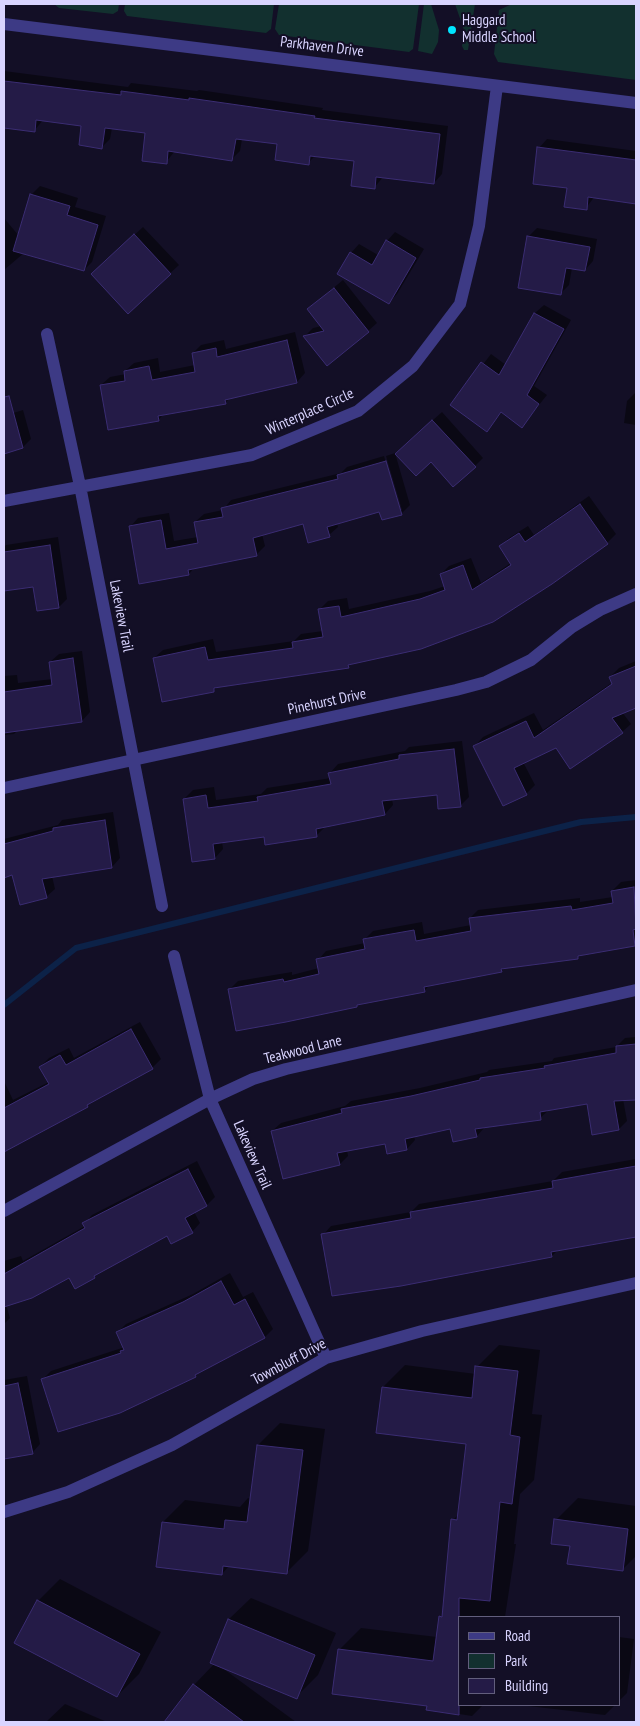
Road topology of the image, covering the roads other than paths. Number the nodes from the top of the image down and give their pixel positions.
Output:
1 (4, 24) edge
2 (498, 86) junction
3 (636, 103) edge
4 (47, 334) dead end
5 (80, 486) junction
6 (4, 501) edge
7 (636, 594) edge
8 (132, 761) junction
9 (4, 788) edge
10 (162, 906) dead end
11 (174, 956) dead end
12 (636, 990) edge
13 (210, 1100) junction
14 (4, 1211) edge
15 (636, 1283) edge
16 (326, 1358) junction
17 (4, 1512) edge

1 - 2 street, Parkhaven Drive
2 - 3 street, Parkhaven Drive
2 - 5 street, Winterplace Circle
4 - 5 street, Lakeview Trail
5 - 6 street, Winterplace Circle
5 - 8 street, Lakeview Trail
7 - 8 street, Pinehurst Drive
8 - 9 street, Pinehurst Drive
8 - 10 street, Lakeview Trail
11 - 13 street, Lakeview Trail
12 - 13 street, Teakwood Lane
13 - 14 street, Teakwood Lane
13 - 16 street, Lakeview Trail
15 - 16 street, Townbluff Drive
16 - 17 street, Townbluff Drive

